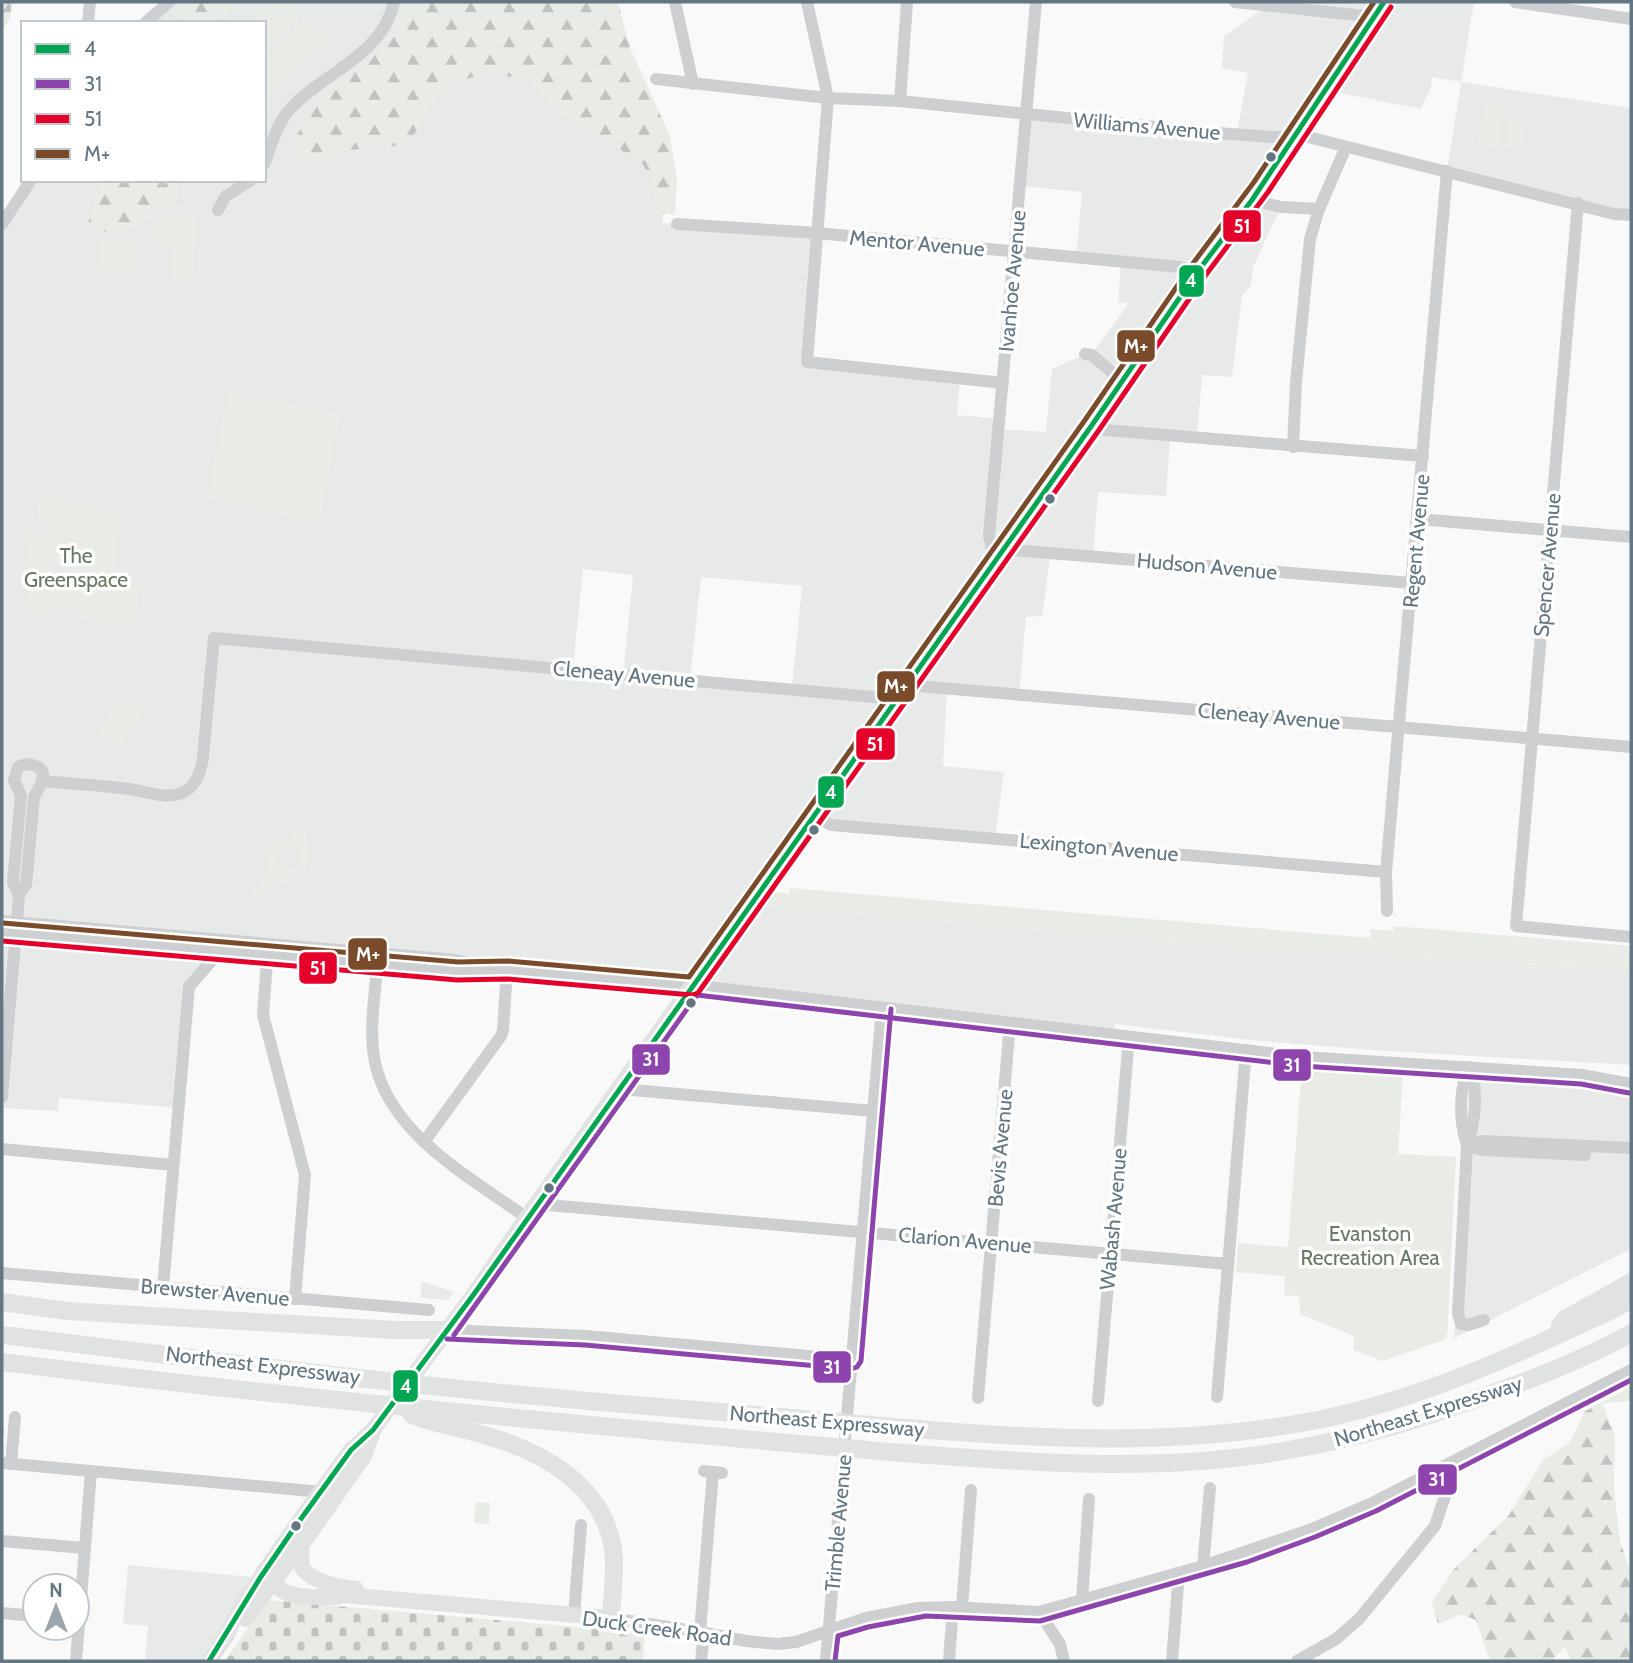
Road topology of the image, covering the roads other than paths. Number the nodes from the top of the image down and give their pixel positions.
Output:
1 (90, 2) edge
2 (169, 2) edge
3 (394, 2) edge
4 (675, 2) edge
5 (807, 2) edge
6 (907, 2) edge
7 (1036, 2) edge
8 (1235, 2) edge
9 (1384, 2) edge
10 (1515, 2) edge
11 (1374, 17) junction
12 (1631, 19) edge
13 (88, 21) edge
14 (147, 21) edge
15 (656, 79) dead end
16 (693, 84) junction
17 (828, 98) junction
18 (900, 101) junction
19 (1027, 115) junction
20 (1295, 138) junction
21 (1346, 146) junction
22 (266, 159) edge
23 (1447, 171) junction
24 (30, 182) edge
25 (248, 182) edge
26 (1252, 200) junction
27 (1578, 203) junction
28 (1319, 209) junction
29 (218, 210) dead end
30 (1631, 215) edge
31 (2, 224) edge
32 (677, 224) dead end
33 (817, 233) junction
34 (1015, 252) junction
35 (1198, 271) junction
36 (1085, 354) dead end
37 (1122, 381) junction
38 (1003, 383) junction
39 (1092, 425) junction
40 (1293, 447) junction
41 (1423, 456) junction
42 (1418, 519) junction
43 (1550, 530) junction
44 (1631, 537) edge
45 (998, 554) junction
46 (1412, 583) junction
47 (901, 692) junction
48 (1400, 727) junction
49 (1533, 738) junction
50 (1631, 747) edge
51 (43, 781) junction
52 (814, 816) junction
53 (1387, 872) junction
54 (19, 895) junction
55 (1387, 911) dead end
56 (2, 921) edge
57 (16, 928) junction
58 (2, 932) edge
59 (1631, 937) edge
60 (216, 944) junction
61 (267, 948) junction
62 (378, 958) junction
63 (507, 970) junction
64 (693, 986) junction
65 (882, 1008) junction
66 (1010, 1023) junction
67 (1129, 1037) junction
68 (1245, 1050) junction
69 (1469, 1067) junction
70 (623, 1084) junction
71 (1631, 1084) edge
72 (2, 1097) edge
73 (873, 1111) junction
74 (424, 1142) junction
75 (1467, 1146) junction
76 (1631, 1148) edge
77 (2, 1149) edge
78 (1631, 1157) edge
79 (173, 1165) junction
80 (531, 1211) junction
81 (862, 1231) junction
82 (991, 1242) junction
83 (1110, 1253) junction
84 (1227, 1264) junction
85 (2, 1273) edge
86 (1631, 1282) edge
87 (163, 1287) junction
88 (295, 1299) junction
89 (1631, 1299) edge
90 (2, 1302) edge
91 (429, 1310) dead end
92 (1484, 1320) dead end
93 (447, 1330) junction
94 (1631, 1332) edge
95 (2, 1335) edge
96 (1550, 1339) junction
97 (852, 1360) junction
98 (2, 1362) edge
99 (1631, 1370) edge
100 (1217, 1397) dead end
101 (978, 1398) dead end
102 (1098, 1401) dead end
103 (397, 1407) junction
104 (15, 1417) dead end
105 (373, 1430) junction
106 (6, 1464) edge
107 (1436, 1471) junction
108 (91, 1472) junction
109 (713, 1472) dead end
110 (1210, 1488) dead end
111 (971, 1490) dead end
112 (322, 1492) junction
113 (1089, 1499) dead end
114 (581, 1525) dead end
115 (2, 1541) edge
116 (302, 1546) junction
117 (85, 1548) junction
118 (1203, 1566) junction
119 (83, 1572) edge
120 (272, 1572) junction
121 (1177, 1573) junction
122 (381, 1599) junction
123 (1082, 1601) junction
124 (958, 1607) junction
125 (1039, 1612) junction
126 (2, 1613) edge
127 (21, 1615) edge
128 (574, 1615) junction
129 (611, 1618) junction
130 (830, 1629) junction
131 (701, 1632) junction
132 (77, 1642) edge
133 (76, 1661) edge
134 (209, 1661) edge
135 (701, 1661) edge
136 (826, 1661) edge
137 (949, 1661) edge
138 (1064, 1661) edge
139 (1172, 1661) edge
140 (1297, 1661) edge

1 - 13 street
2 - 14 street
3 - 22 street
4 - 16 street
5 - 17 street
6 - 18 street
7 - 19 street, Ivanhoe Avenue
8 - 11 street
9 - 11 main road
10 - 12 street
11 - 20 main road
15 - 16 street, Williams Avenue
16 - 17 street, Williams Avenue
17 - 18 street, Williams Avenue
17 - 33 street
18 - 19 street, Williams Avenue
19 - 20 street, Williams Avenue
19 - 34 street, Ivanhoe Avenue
20 - 21 street, Williams Avenue
20 - 26 main road
21 - 23 street, Williams Avenue
21 - 28 street
23 - 27 street, Williams Avenue
23 - 41 street, Regent Avenue
24 - 31 street
25 - 29 street
26 - 28 street
26 - 35 main road
27 - 30 street, Williams Avenue
27 - 43 street, Spencer Avenue
28 - 40 street
32 - 33 street, Mentor Avenue
33 - 34 street, Mentor Avenue
33 - 38 street
34 - 35 street, Mentor Avenue
34 - 38 street, Ivanhoe Avenue
35 - 37 main road
36 - 37 street
37 - 39 main road
38 - 45 street, Ivanhoe Avenue
39 - 40 street
39 - 45 main road
40 - 41 street
41 - 42 street, Regent Avenue
42 - 43 street
42 - 46 street, Regent Avenue
43 - 44 street
43 - 49 street, Spencer Avenue
45 - 46 street, Hudson Avenue
45 - 47 main road
46 - 48 street, Regent Avenue
47 - 48 street, Cleneay Avenue
47 - 51 street, Cleneay Avenue
47 - 52 main road
48 - 49 street, Cleneay Avenue
48 - 53 street, Regent Avenue
49 - 50 street, Cleneay Avenue
49 - 59 street, Spencer Avenue
51 - 54 street
51 - 54 street
52 - 53 street, Lexington Avenue
52 - 64 main road
53 - 55 street, Regent Avenue
54 - 57 street
56 - 57 street
57 - 58 street
57 - 60 street
57 - 72 street
60 - 61 street
60 - 79 street
61 - 62 street
61 - 88 street
62 - 63 street
62 - 74 street
63 - 64 street
63 - 74 street
64 - 65 street
64 - 70 main road
65 - 66 street
65 - 73 street, Trimble Avenue
66 - 67 street
66 - 82 street, Bevis Avenue
67 - 68 street
67 - 83 street, Wabash Avenue
68 - 69 street
68 - 84 street
69 - 71 street
69 - 75 street
70 - 73 street
70 - 80 main road
73 - 81 street, Trimble Avenue
74 - 80 street
75 - 76 street
75 - 78 street
75 - 92 street
77 - 79 street
79 - 87 street
80 - 81 street, Clarion Avenue
80 - 93 main road
81 - 82 street, Clarion Avenue
81 - 97 street, Trimble Avenue
82 - 83 street, Clarion Avenue
82 - 101 street, Bevis Avenue
83 - 84 street, Clarion Avenue
83 - 102 street, Wabash Avenue
84 - 100 street
85 - 87 street, Brewster Avenue
86 - 96 highway
87 - 88 street, Brewster Avenue
88 - 91 street, Brewster Avenue
89 - 96 highway, Northeast Expressway
90 - 93 highway
93 - 97 street
93 - 105 main road
94 - 103 highway, Northeast Expressway
95 - 96 highway, Northeast Expressway
97 - 130 street, Trimble Avenue
98 - 103 highway, Northeast Expressway
99 - 107 street, Duck Creek Road
103 - 129 highway
104 - 106 street
105 - 112 main road
105 - 116 main road
106 - 108 street
107 - 118 street, Duck Creek Road
107 - 140 street
108 - 112 street
108 - 117 street
109 - 131 street
110 - 118 street
111 - 124 street
112 - 120 main road
113 - 123 street
114 - 128 street
115 - 117 street
116 - 120 main road
116 - 122 main road
117 - 119 street
118 - 121 street, Duck Creek Road
120 - 122 main road, Duck Creek Road
120 - 134 main road
121 - 123 street, Duck Creek Road
121 - 139 street
122 - 128 main road, Duck Creek Road
123 - 125 street, Duck Creek Road
124 - 125 street, Duck Creek Road
124 - 130 street, Duck Creek Road
124 - 137 street
125 - 138 street
126 - 127 street
128 - 129 main road, Duck Creek Road
129 - 131 street, Duck Creek Road
130 - 131 street, Duck Creek Road
130 - 136 street, Trimble Avenue
131 - 135 street
132 - 133 street

